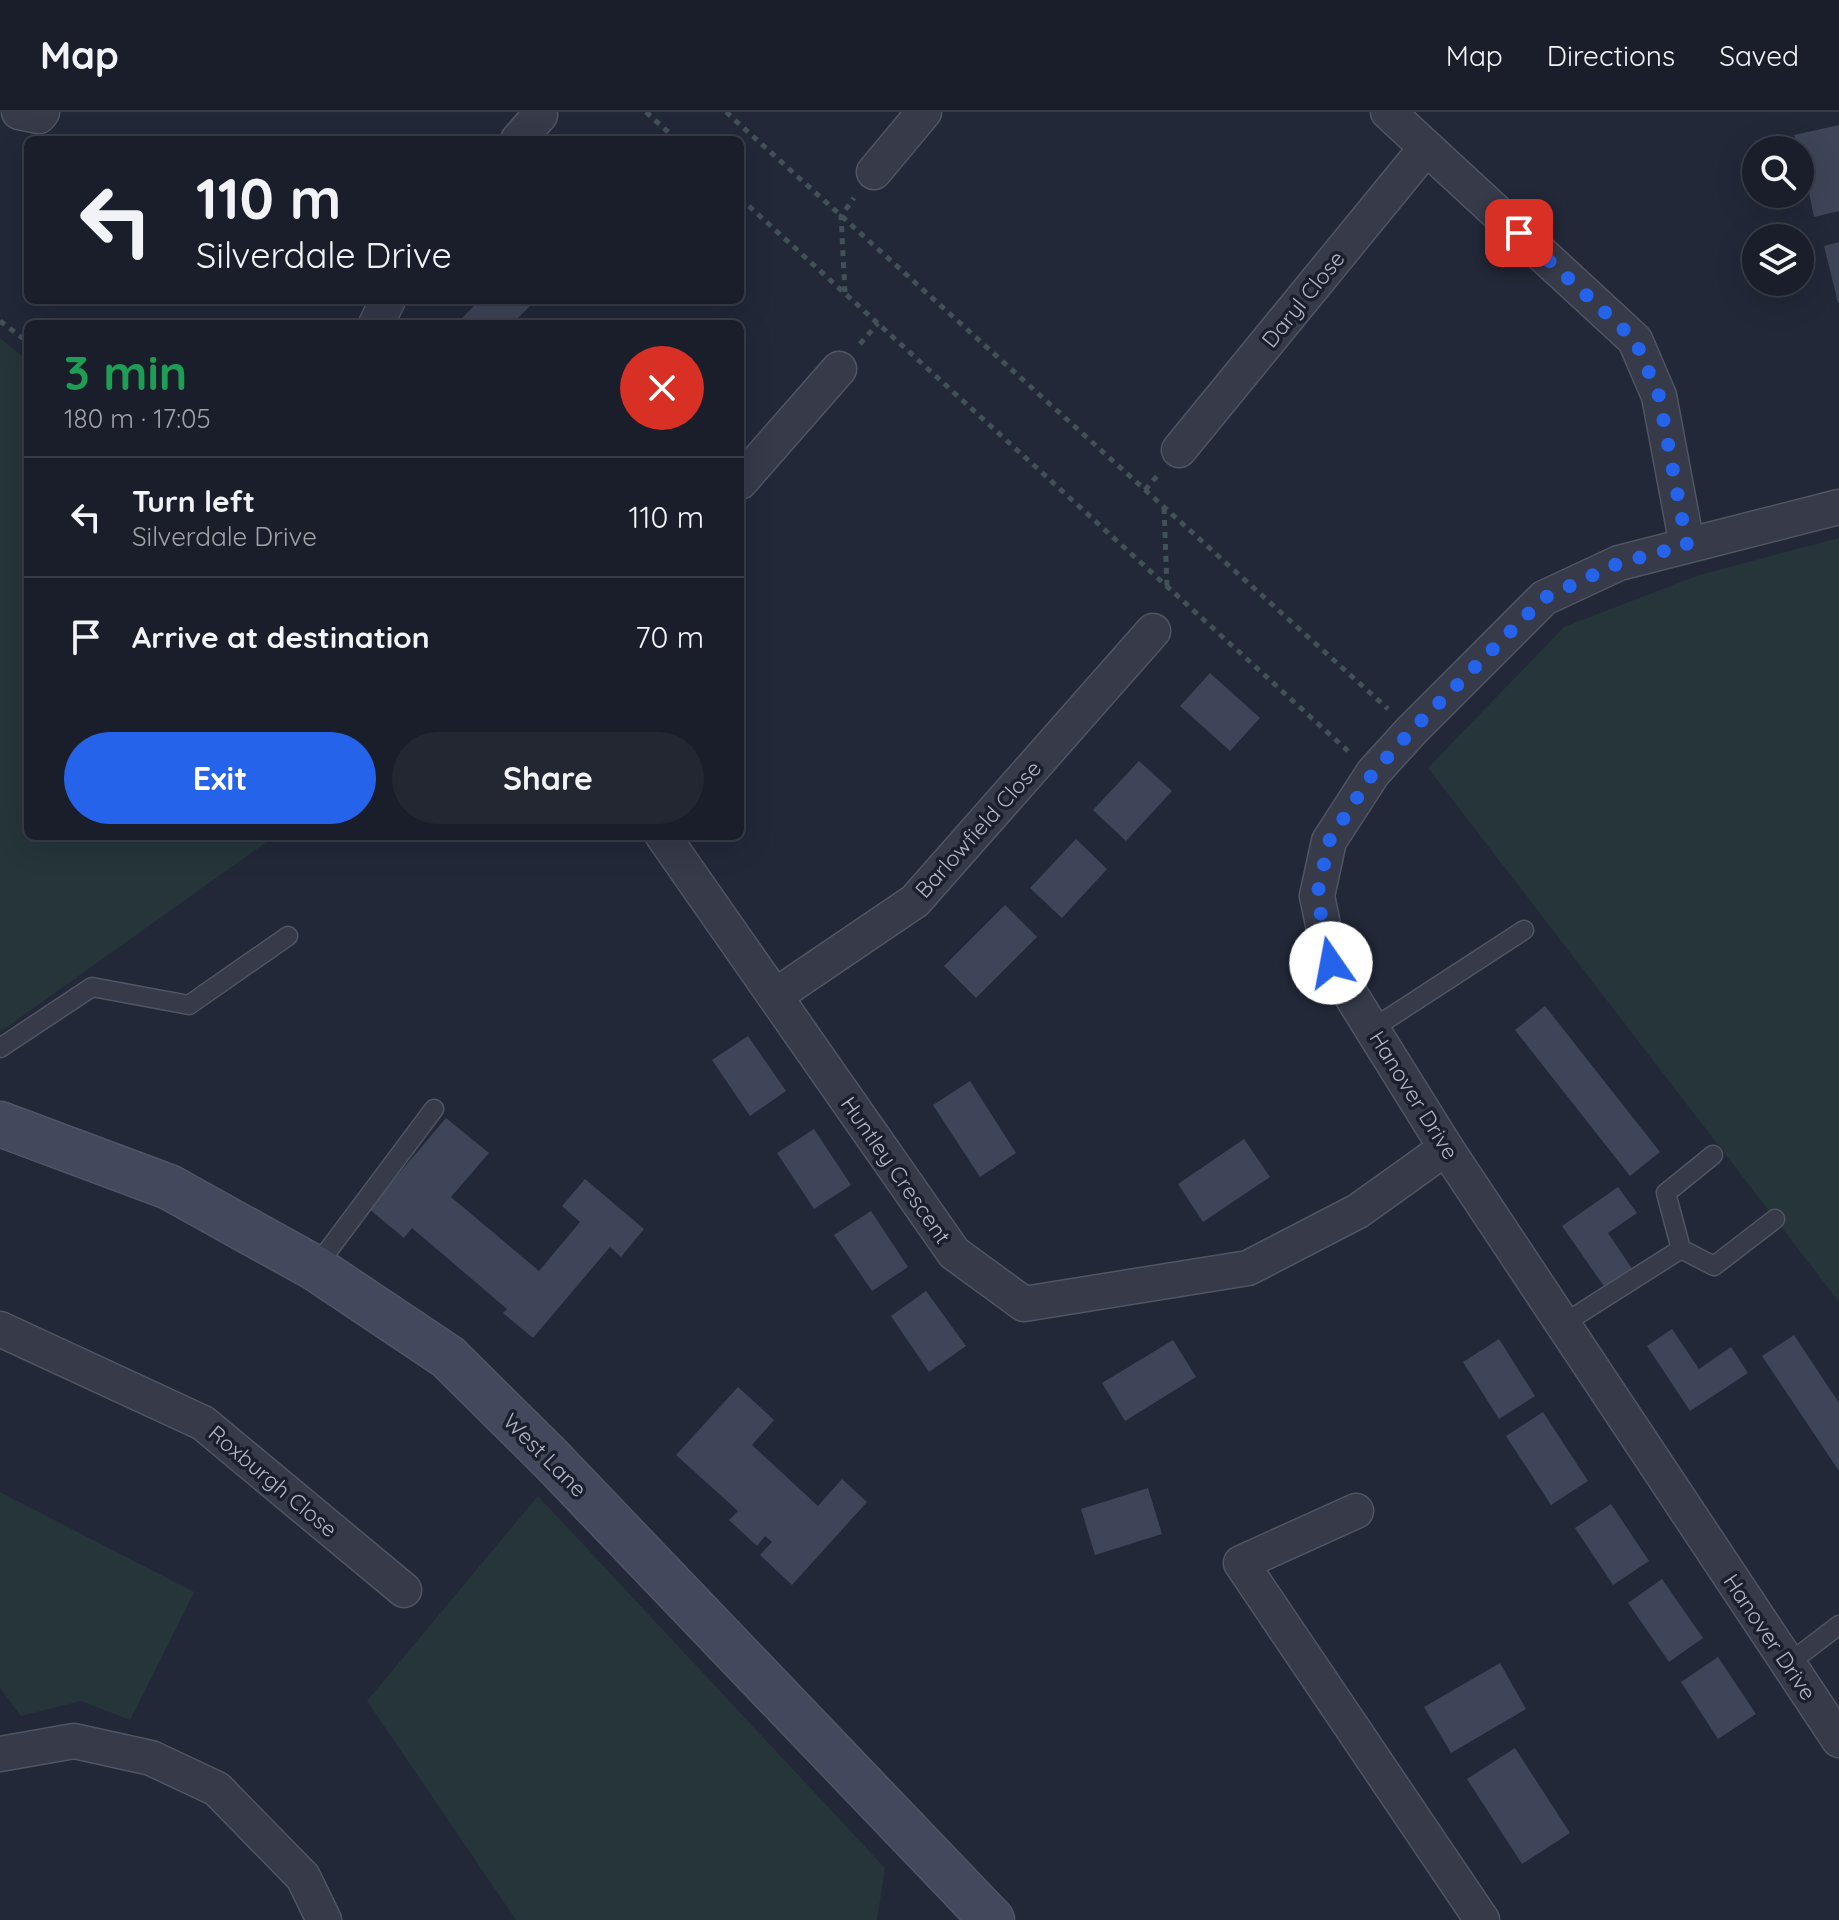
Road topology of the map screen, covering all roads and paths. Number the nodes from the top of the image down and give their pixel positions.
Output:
1 (19, 112) edge
2 (42, 112) edge
3 (646, 112) edge
4 (726, 112) edge
5 (924, 112) edge
6 (1388, 112) edge
7 (673, 136) edge
8 (1426, 148) junction
9 (874, 172) dead end
10 (744, 202) edge
11 (841, 216) junction
12 (845, 293) junction
13 (0, 321) edge
14 (24, 339) edge
15 (839, 369) dead end
16 (1179, 450) dead end
17 (744, 477) edge
18 (1164, 507) junction
19 (1839, 507) edge
20 (1687, 545) junction
21 (1167, 587) junction
22 (1153, 631) dead end
23 (1412, 730) junction
24 (1373, 773) junction
25 (666, 840) edge
26 (1524, 930) dead end
27 (288, 936) dead end
28 (775, 996) junction
29 (1372, 1029) junction
30 (0, 1048) edge
31 (434, 1109) dead end
32 (0, 1124) edge
33 (1446, 1148) junction
34 (1713, 1155) dead end
35 (1775, 1219) dead end
36 (1681, 1249) junction
37 (315, 1268) junction
38 (1563, 1324) junction
39 (0, 1329) edge
40 (1356, 1511) dead end
41 (404, 1590) dead end
42 (1839, 1625) edge
43 (1788, 1664) junction
44 (1839, 1740) edge
45 (0, 1754) edge
46 (324, 1920) edge
47 (992, 1920) edge
48 (1482, 1920) edge

1 - 2 street
3 - 7 path
4 - 11 path
5 - 9 street
6 - 8 street
8 - 16 street, Daryl Close
8 - 20 street
10 - 12 path
11 - 12 path
11 - 18 path
12 - 21 path
13 - 14 path
15 - 17 street
18 - 21 path
18 - 23 path
19 - 20 street, Hanover Drive
20 - 23 street, Hanover Drive
21 - 24 path
22 - 28 street, Barlowfield Close
23 - 24 street, Hanover Drive
24 - 29 street, Hanover Drive
25 - 28 street, Huntley Crescent
26 - 29 lane
27 - 30 lane
28 - 33 street, Huntley Crescent
29 - 33 street, Hanover Drive
31 - 37 lane
32 - 37 street, West Lane
33 - 38 street, Hanover Drive
34 - 36 lane
35 - 36 lane
36 - 38 lane
37 - 47 street, West Lane
38 - 43 street, Hanover Drive
39 - 41 street, Roxburgh Close
40 - 48 street
42 - 43 lane
43 - 44 street, Hanover Drive
45 - 46 street

